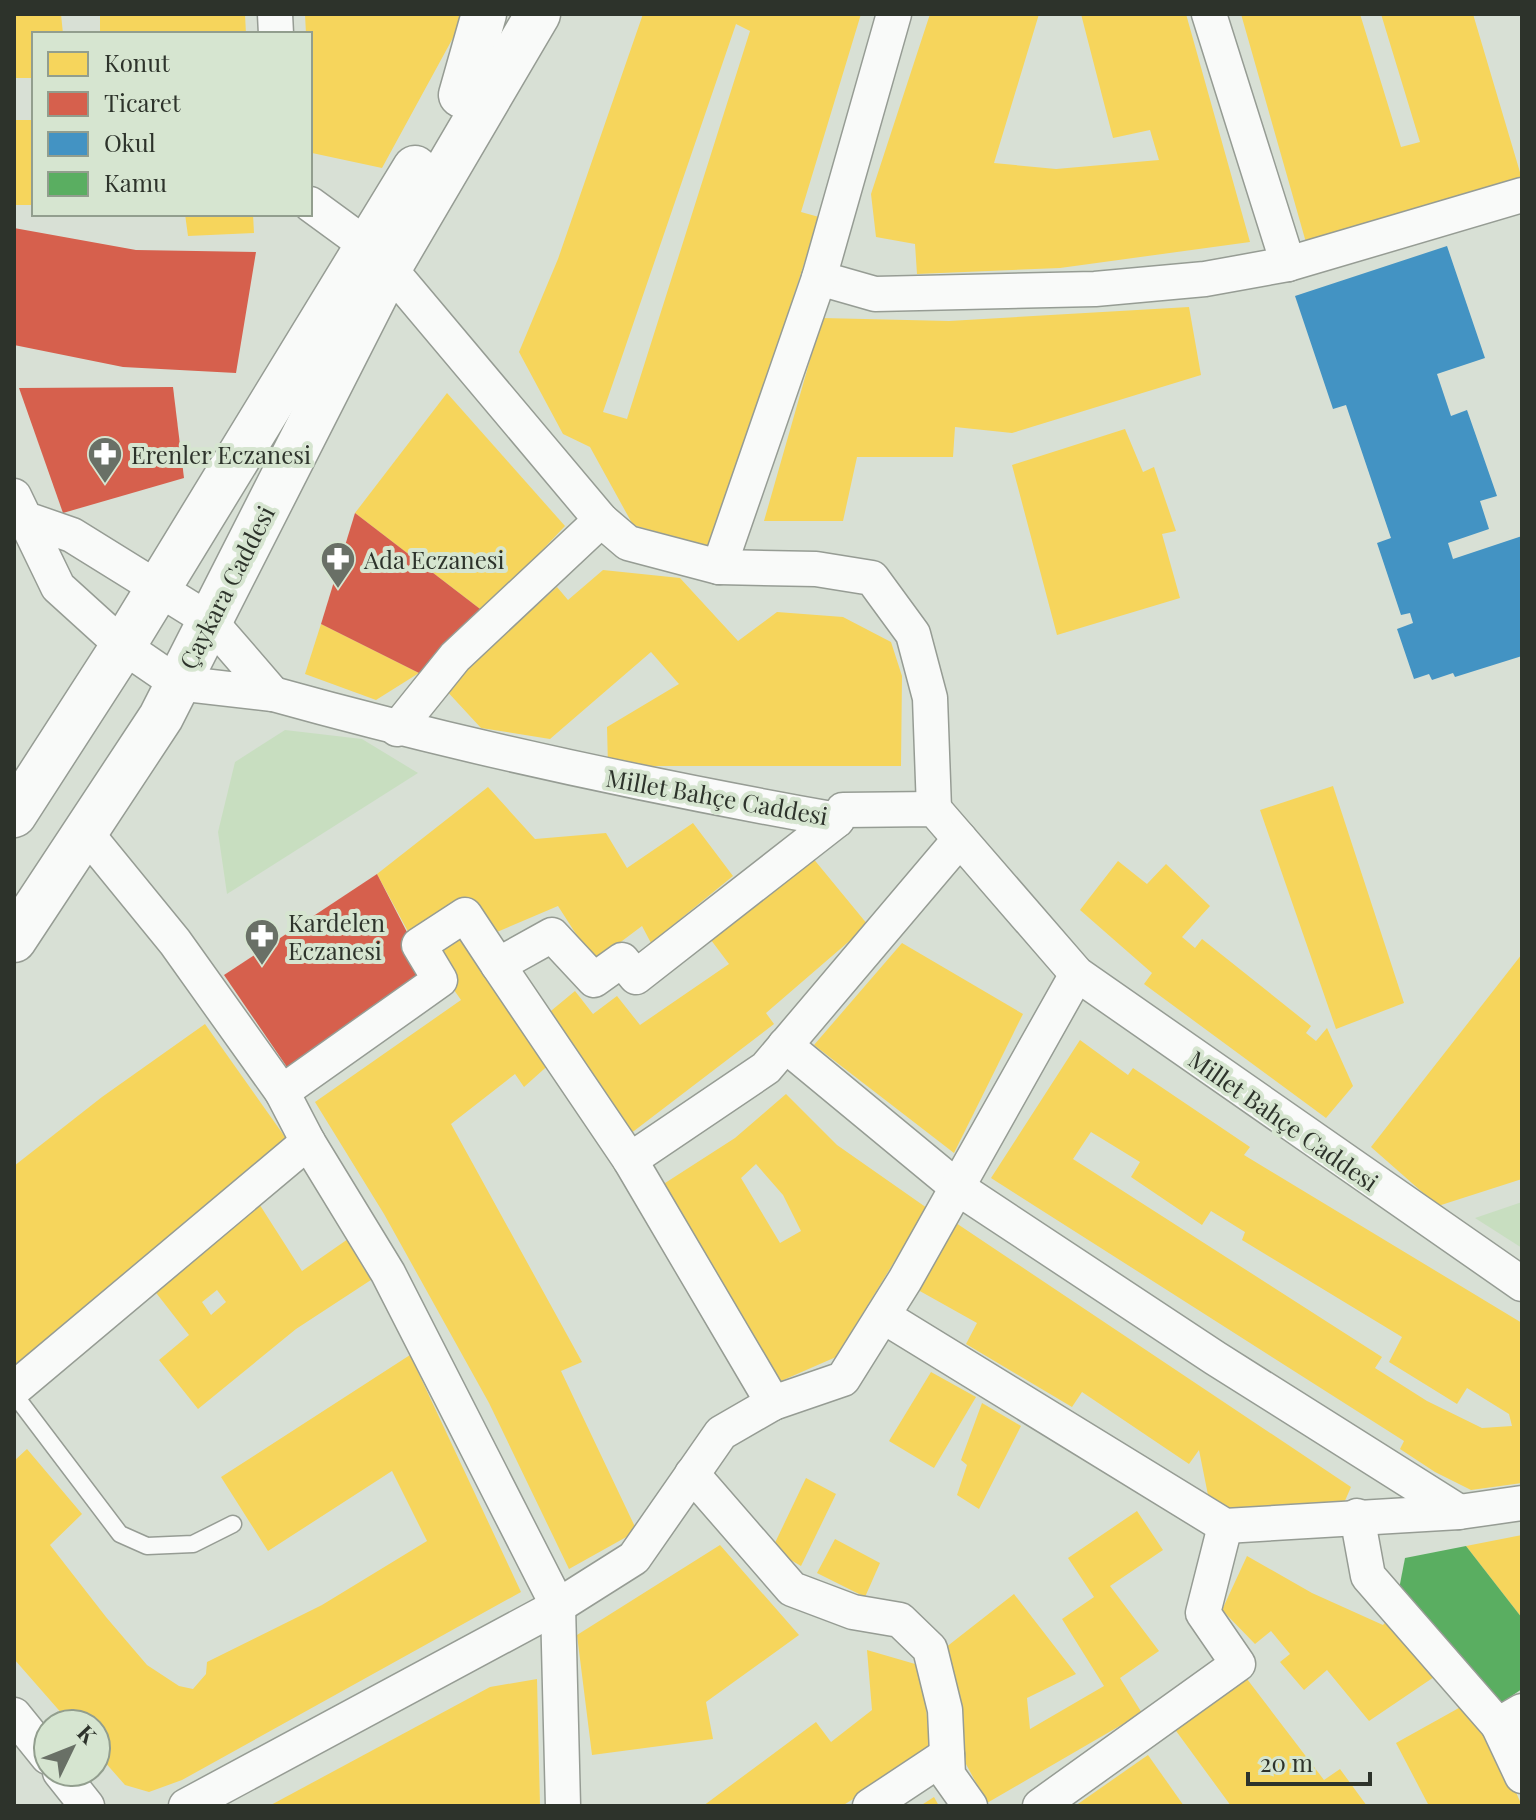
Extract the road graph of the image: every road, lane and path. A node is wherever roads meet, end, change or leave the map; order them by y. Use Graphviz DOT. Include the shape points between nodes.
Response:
graph roads {
  1 [pos="484,14"];
  2 [pos="505,14"];
  3 [pos="538,14"];
  4 [pos="894,14"];
  5 [pos="1209,14"];
  6 [pos="461,95"];
  7 [pos="1522,195"];
  8 [pos="312,206"];
  9 [pos="378,257"];
  10 [pos="1288,264"];
  11 [pos="819,278"];
  12 [pos="18,507"];
  13 [pos="601,520"];
  14 [pos="719,567"];
  15 [pos="159,586"];
  16 [pos="209,620"];
  17 [pos="123,646"];
  18 [pos="177,683"];
  19 [pos="273,694"];
  20 [pos="397,729"];
  21 [pos="934,809"];
  22 [pos="14,815"];
  23 [pos="837,820"];
  24 [pos="86,833"];
  25 [pos="960,839"];
  26 [pos="14,940"];
  27 [pos="498,965"];
  28 [pos="1077,974"];
  29 [pos="785,1045"];
  30 [pos="282,1092"];
  31 [pos="308,1142"];
  32 [pos="630,1160"];
  33 [pos="958,1188"];
  34 [pos="1522,1284"];
  35 [pos="883,1316"];
  36 [pos="14,1391"];
  37 [pos="773,1403"];
  38 [pos="692,1474"];
  39 [pos="1522,1503"];
  40 [pos="1459,1512"];
  41 [pos="1357,1516"];
  42 [pos="233,1524"];
  43 [pos="1225,1526"];
  44 [pos="558,1606"];
  45 [pos="14,1715"];
  46 [pos="1510,1718"];
  47 [pos="32,1737"];
  48 [pos="947,1755"];
  49 [pos="1522,1776"];
  50 [pos="73,1788"];
  51 [pos="87,1806"];
  52 [pos="186,1806"];
  53 [pos="563,1806"];
  54 [pos="870,1806"];
  55 [pos="970,1806"];
  56 [pos="1040,1806"];
  1 -- 6 [label="main road"];
  2 -- 6 [label="main road, Çaykara Caddesi"];
  3 -- 9 [label="main road, Çaykara Caddesi"];
  4 -- 11 [label="street"];
  5 -- 10 [label="street"];
  6 -- 9 [label="main road, Çaykara Caddesi"];
  7 -- 10 [label="street"];
  8 -- 9 [label="street"];
  9 -- 13 [label="street"];
  9 -- 15 [label="main road, Çaykara Caddesi"];
  9 -- 16 [label="main road, Çaykara Caddesi"];
  10 -- 11 [label="street" via="1205,279 1095,289 875,294"];
  11 -- 14 [label="street"];
  12 -- 15 [label="street"];
  12 -- 17 [label="street" via="58,587"];
  13 -- 14 [label="street" via="628,543"];
  13 -- 20 [label="street" via="455,657"];
  14 -- 21 [label="street" via="816,569 872,578 913,634 920,660 930,698"];
  15 -- 16 [label="street"];
  15 -- 17 [label="main road, Çaykara Caddesi"];
  16 -- 18 [label="main road, Çaykara Caddesi"];
  16 -- 19 [label="street"];
  17 -- 18 [label="street"];
  17 -- 22 [label="main road, Çaykara Caddesi"];
  18 -- 19 [label="street, Millet Bahçe Caddesi"];
  18 -- 24 [label="main road, Çaykara Caddesi"];
  19 -- 20 [label="street, Millet Bahçe Caddesi"];
  20 -- 23 [label="street, Millet Bahçe Caddesi" via="639,785"];
  21 -- 23 [label="street, Millet Bahçe Caddesi" via="843,810"];
  21 -- 25 [label="street, Millet Bahçe Caddesi"];
  23 -- 27 [label="street" via="636,977 622,960 594,980 552,935"];
  24 -- 26 [label="main road, Çaykara Caddesi"];
  24 -- 30 [label="street" via="175,942"];
  25 -- 28 [label="street, Millet Bahçe Caddesi"];
  25 -- 29 [label="street"];
  27 -- 30 [label="street" via="465,915 419,945 440,980"];
  27 -- 32 [label="street"];
  28 -- 33 [label="street"];
  28 -- 34 [label="street, Millet Bahçe Caddesi"];
  29 -- 32 [label="street" via="766,1068"];
  29 -- 33 [label="street"];
  30 -- 31 [label="street"];
  31 -- 36 [label="street"];
  31 -- 44 [label="street" via="388,1273"];
  32 -- 37 [label="street"];
  33 -- 35 [label="street"];
  33 -- 40 [label="street"];
  35 -- 37 [label="street" via="843,1379"];
  35 -- 43 [label="street"];
  36 -- 42 [label="lane" via="120,1534 147,1546 193,1544"];
  37 -- 38 [label="street" via="721,1433"];
  38 -- 44 [label="street" via="634,1558"];
  38 -- 48 [label="street" via="792,1589 853,1612 900,1620 930,1649 945,1710"];
  39 -- 40 [label="street"];
  40 -- 41 [label="street"];
  41 -- 43 [label="street"];
  41 -- 46 [label="street" via="1368,1576"];
  43 -- 56 [label="street" via="1203,1613 1238,1664"];
  44 -- 52 [label="street"];
  44 -- 53 [label="street"];
  45 -- 47 [label="street"];
  46 -- 49 [label="street"];
  48 -- 54 [label="street"];
  48 -- 55 [label="street" via="948,1775"];
  50 -- 51 [label="street"];
}
